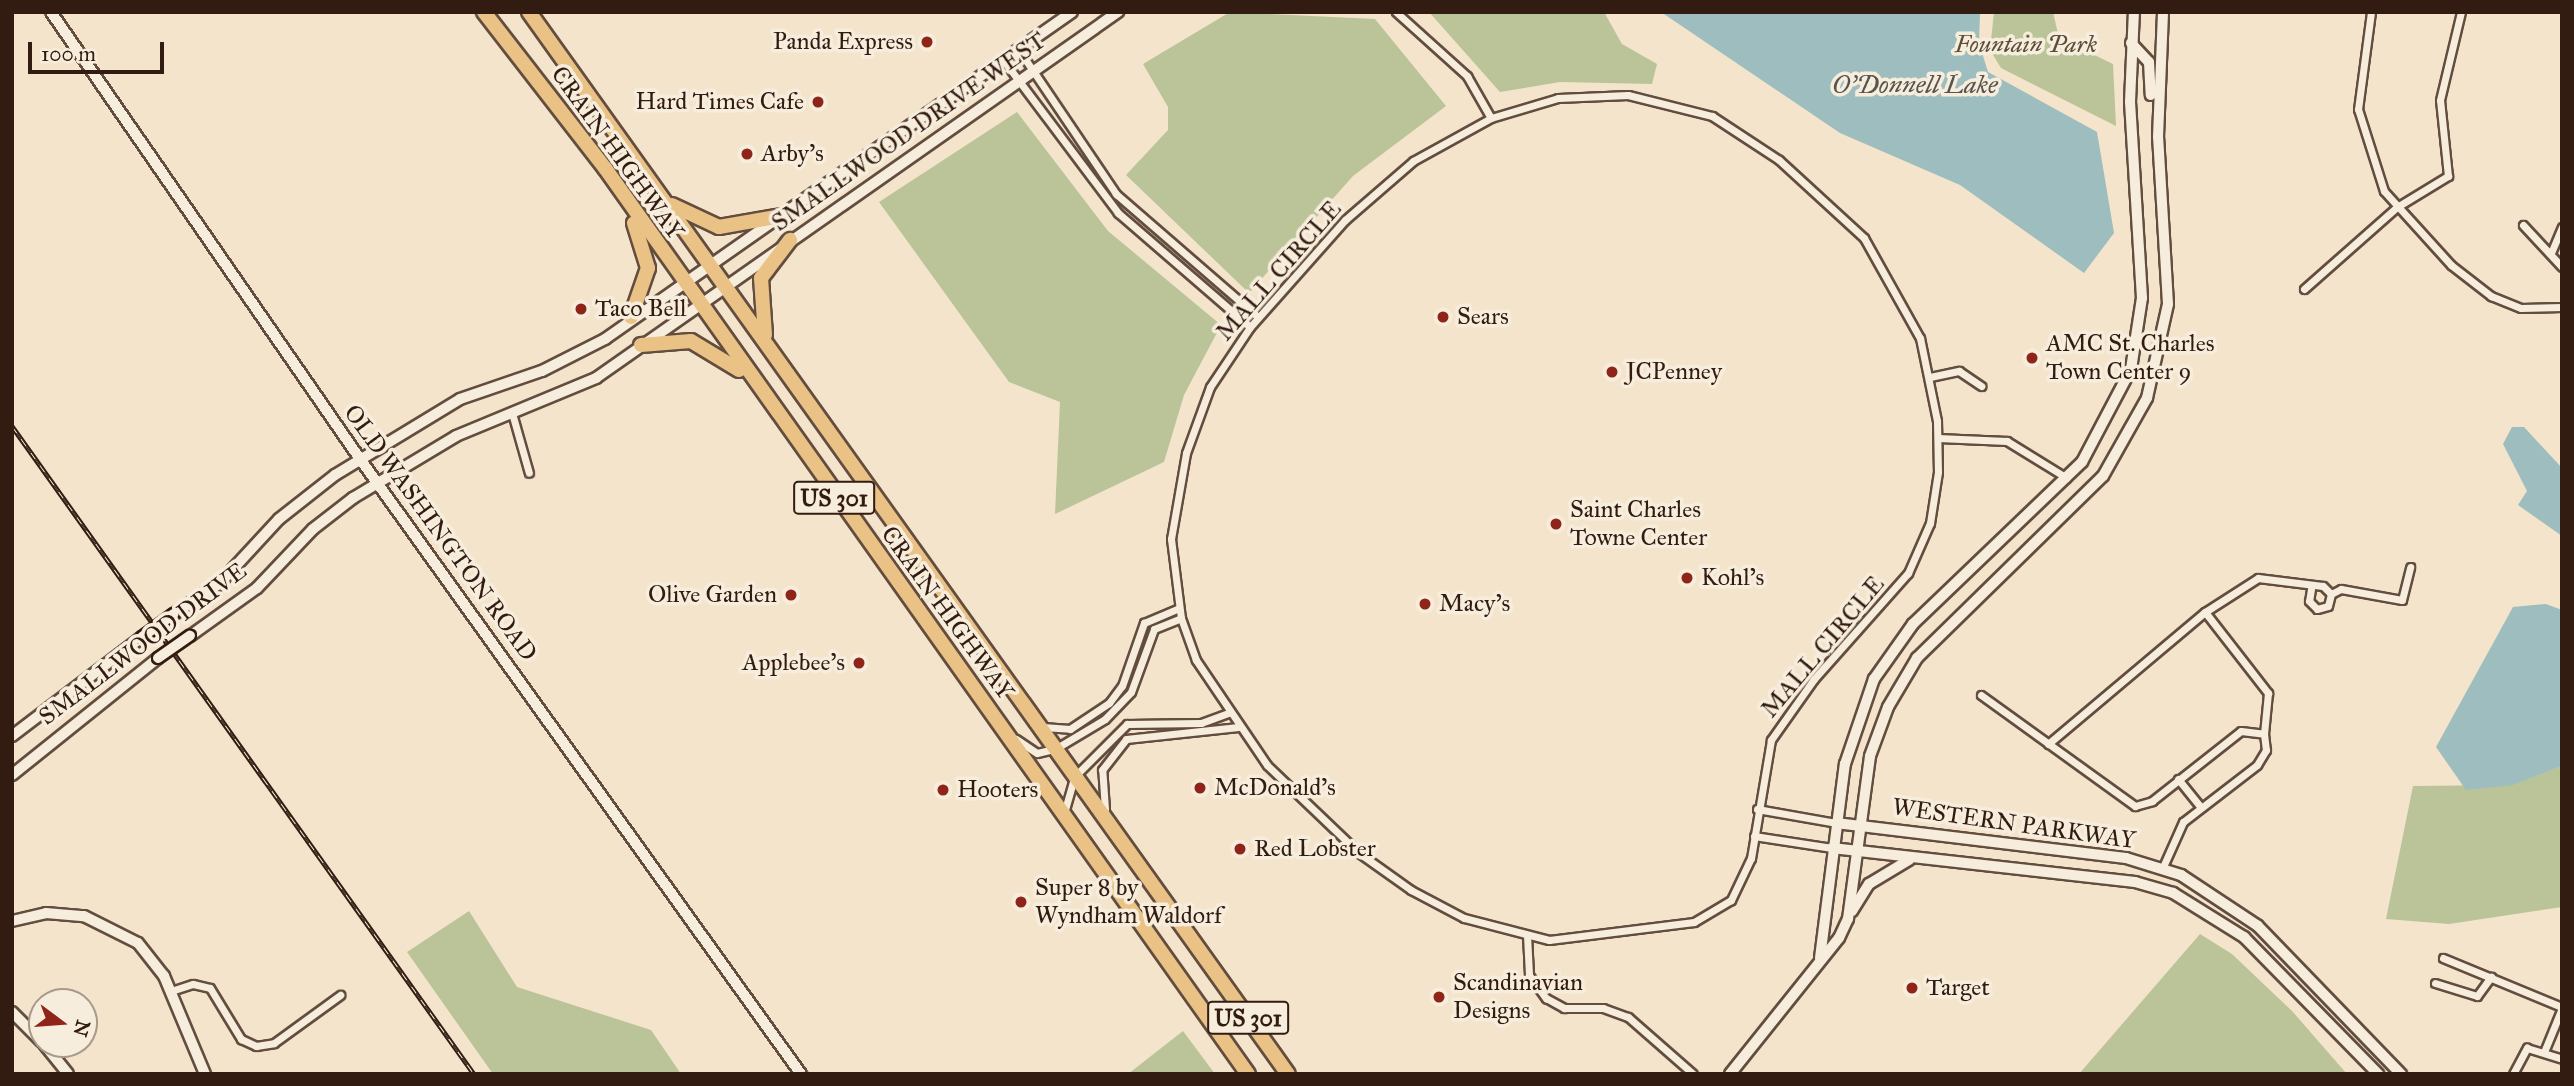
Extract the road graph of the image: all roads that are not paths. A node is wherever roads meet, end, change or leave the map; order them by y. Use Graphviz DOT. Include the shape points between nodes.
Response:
graph roads {
  1 [pos="51,12"];
  2 [pos="484,12"];
  3 [pos="529,12"];
  4 [pos="1072,12"];
  5 [pos="1118,12"];
  6 [pos="1396,12"];
  7 [pos="2134,12"];
  8 [pos="2162,12"];
  9 [pos="2371,12"];
  10 [pos="2461,12"];
  11 [pos="2131,43"];
  12 [pos="1019,50"];
  13 [pos="1004,61"];
  14 [pos="1032,73"];
  15 [pos="1018,83"];
  16 [pos="1491,118"];
  17 [pos="2158,137"];
  18 [pos="620,190"];
  19 [pos="663,199"];
  20 [pos="2397,207"];
  21 [pos="782,216"];
  22 [pos="2523,225"];
  23 [pos="2562,227"];
  24 [pos="790,240"];
  25 [pos="2551,253"];
  26 [pos="710,264"];
  27 [pos="2562,267"];
  28 [pos="682,282"];
  29 [pos="724,285"];
  30 [pos="2304,289"];
  31 [pos="698,304"];
  32 [pos="2562,307"];
  33 [pos="631,317"];
  34 [pos="1258,317"];
  35 [pos="1250,327"];
  36 [pos="766,343"];
  37 [pos="641,345"];
  38 [pos="748,376"];
  39 [pos="1930,377"];
  40 [pos="1981,386"];
  41 [pos="512,413"];
  42 [pos="1938,438"];
  43 [pos="360,459"];
  44 [pos="529,473"];
  45 [pos="2067,478"];
  46 [pos="379,482"];
  47 [pos="2410,567"];
  48 [pos="2311,589"];
  49 [pos="2331,594"];
  50 [pos="1179,608"];
  51 [pos="2205,612"];
  52 [pos="1181,618"];
  53 [pos="1981,695"];
  54 [pos="1228,713"];
  55 [pos="999,725"];
  56 [pos="1039,726"];
  57 [pos="1238,727"];
  58 [pos="2264,734"];
  59 [pos="12,736"];
  60 [pos="2048,744"];
  61 [pos="1055,749"];
  62 [pos="12,775"];
  63 [pos="1074,777"];
  64 [pos="2178,779"];
  65 [pos="2200,806"];
  66 [pos="1757,809"];
  67 [pos="1064,817"];
  68 [pos="1836,822"];
  69 [pos="1861,825"];
  70 [pos="1115,832"];
  71 [pos="1754,836"];
  72 [pos="1832,848"];
  73 [pos="1858,851"];
  74 [pos="1919,859"];
  75 [pos="2162,869"];
  76 [pos="1847,919"];
  77 [pos="12,921"];
  78 [pos="1527,935"];
  79 [pos="1820,958"];
  80 [pos="2443,958"];
  81 [pos="2491,977"];
  82 [pos="2435,983"];
  83 [pos="171,991"];
  84 [pos="340,995"];
  85 [pos="2562,1007"];
  86 [pos="12,1012"];
  87 [pos="28,1028"];
  88 [pos="2544,1052"];
  89 [pos="55,1058"];
  90 [pos="2562,1059"];
  91 [pos="68,1074"];
  92 [pos="205,1074"];
  93 [pos="801,1074"];
  94 [pos="1248,1074"];
  95 [pos="1288,1074"];
  96 [pos="1693,1074"];
  97 [pos="1730,1074"];
  98 [pos="2378,1074"];
  99 [pos="2401,1074"];
  100 [pos="2513,1074"];
  1 -- 43 [label="main road, OLD WASHINGTON ROAD"];
  2 -- 18 [label="highway, CRAIN HIGHWAY / US 301"];
  3 -- 19 [label="highway, CRAIN HIGHWAY / US 301"];
  4 -- 12 [label="main road, SMALLWOOD DRIVE WEST"];
  5 -- 14 [label="main road, SMALLWOOD DRIVE WEST"];
  6 -- 16 [label="street" via="1467,76"];
  7 -- 11 [label="main road"];
  8 -- 17 [label="main road"];
  9 -- 20 [label="street" via="2358,109 2376,176"];
  10 -- 20 [label="street" via="2440,100 2448,176"];
  11 -- 17 [label="main road" via="2149,62 2151,130"];
  11 -- 45 [label="main road" via="2140,320 2118,402"];
  12 -- 13 [label="main road, SMALLWOOD DRIVE WEST"];
  12 -- 14 [label="street"];
  13 -- 15 [label="street"];
  13 -- 21 [label="main road, SMALLWOOD DRIVE WEST"];
  14 -- 15 [label="main road, SMALLWOOD DRIVE WEST"];
  14 -- 34 [label="street" via="1116,194"];
  15 -- 24 [label="main road, SMALLWOOD DRIVE WEST"];
  15 -- 35 [label="street" via="1118,213"];
  16 -- 34 [label="street, MALL CIRCLE" via="1413,161 1380,188"];
  16 -- 39 [label="street, MALL CIRCLE" via="1535,102 1606,94 1712,116 1779,160 1864,238 1907,306"];
  17 -- 69 [label="main road" via="2168,304 2147,398 2103,476 1917,658 1888,707 1870,756"];
  18 -- 28 [label="highway, CRAIN HIGHWAY / US 301"];
  18 -- 33 [label="highway" via="648,268"];
  19 -- 21 [label="highway" via="719,227"];
  19 -- 26 [label="highway, CRAIN HIGHWAY / US 301"];
  20 -- 30 [label="street"];
  20 -- 32 [label="street" via="2491,296 2521,308"];
  21 -- 26 [label="main road, SMALLWOOD DRIVE WEST"];
  22 -- 25 [label="street"];
  23 -- 25 [label="street"];
  24 -- 29 [label="main road, SMALLWOOD DRIVE WEST"];
  24 -- 36 [label="highway" via="761,278"];
  25 -- 27 [label="street"];
  26 -- 28 [label="main road, SMALLWOOD DRIVE"];
  26 -- 29 [label="highway, CRAIN HIGHWAY / US 301"];
  28 -- 31 [label="highway, CRAIN HIGHWAY / US 301"];
  28 -- 33 [label="main road, SMALLWOOD DRIVE"];
  29 -- 31 [label="main road, SMALLWOOD DRIVE"];
  29 -- 36 [label="highway, CRAIN HIGHWAY / US 301"];
  31 -- 37 [label="main road, SMALLWOOD DRIVE"];
  31 -- 38 [label="highway, CRAIN HIGHWAY / US 301"];
  33 -- 43 [label="main road, SMALLWOOD DRIVE" via="562,363 460,399"];
  34 -- 35 [label="street, MALL CIRCLE"];
  35 -- 50 [label="street, MALL CIRCLE" via="1210,387 1186,453 1171,539"];
  36 -- 56 [label="highway, CRAIN HIGHWAY / US 301"];
  37 -- 38 [label="highway" via="699,343"];
  37 -- 41 [label="main road, SMALLWOOD DRIVE" via="596,378"];
  38 -- 55 [label="highway, CRAIN HIGHWAY / US 301"];
  39 -- 40 [label="street" via="1959,371"];
  39 -- 42 [label="street, MALL CIRCLE"];
  41 -- 44 [label="street"];
  41 -- 46 [label="main road, SMALLWOOD DRIVE" via="456,436"];
  42 -- 45 [label="street" via="2007,442"];
  42 -- 66 [label="street, MALL CIRCLE" via="1933,503 1916,558 1776,730 1762,768"];
  43 -- 46 [label="main road, OLD WASHINGTON ROAD"];
  43 -- 59 [label="main road, SMALLWOOD DRIVE, bridge" via="279,519 219,584"];
  45 -- 68 [label="main road" via="1913,624 1884,662 1852,736"];
  46 -- 62 [label="main road, SMALLWOOD DRIVE, bridge" via="313,529 251,593 158,658"];
  46 -- 93 [label="main road, OLD WASHINGTON ROAD"];
  47 -- 49 [label="street" via="2402,600 2341,589"];
  48 -- 49 [label="street" via="2323,586"];
  48 -- 49 [label="street" via="2309,601 2317,609 2328,606"];
  48 -- 51 [label="street" via="2258,578"];
  50 -- 52 [label="street, MALL CIRCLE"];
  50 -- 56 [label="street" via="1144,623 1122,686 1109,703 1070,729"];
  51 -- 58 [label="street" via="2268,693"];
  51 -- 60 [label="street"];
  52 -- 54 [label="street, MALL CIRCLE" via="1196,660"];
  52 -- 61 [label="street" via="1154,629 1121,706"];
  53 -- 60 [label="street"];
  54 -- 57 [label="street, MALL CIRCLE"];
  54 -- 63 [label="street" via="1201,723 1126,724"];
  55 -- 61 [label="street" via="1037,753"];
  55 -- 67 [label="highway, CRAIN HIGHWAY / US 301"];
  56 -- 61 [label="highway, CRAIN HIGHWAY / US 301"];
  57 -- 70 [label="street" via="1213,734 1137,732 1116,746 1100,786"];
  57 -- 78 [label="street, MALL CIRCLE" via="1266,765 1359,853 1443,909"];
  58 -- 64 [label="street" via="2241,731"];
  58 -- 65 [label="street" via="2266,750 2230,786"];
  60 -- 64 [label="street" via="2131,805 2146,805"];
  61 -- 63 [label="highway, CRAIN HIGHWAY / US 301"];
  63 -- 67 [label="street"];
  63 -- 70 [label="highway, CRAIN HIGHWAY / US 301"];
  64 -- 65 [label="street"];
  65 -- 75 [label="street" via="2183,822"];
  66 -- 68 [label="street"];
  66 -- 71 [label="street, MALL CIRCLE"];
  67 -- 94 [label="highway, CRAIN HIGHWAY / US 301"];
  68 -- 69 [label="main road, WESTERN PARKWAY"];
  68 -- 72 [label="main road"];
  69 -- 73 [label="main road"];
  69 -- 75 [label="main road, WESTERN PARKWAY" via="2126,858"];
  70 -- 95 [label="highway, CRAIN HIGHWAY / US 301"];
  71 -- 72 [label="street"];
  71 -- 78 [label="street, MALL CIRCLE" via="1743,880 1724,907 1708,917 1581,939"];
  72 -- 73 [label="main road, WESTERN PARKWAY"];
  72 -- 79 [label="main road"];
  73 -- 74 [label="main road, WESTERN PARKWAY"];
  73 -- 76 [label="main road"];
  74 -- 76 [label="main road" via="1876,878"];
  74 -- 98 [label="main road, WESTERN PARKWAY" via="2124,881 2173,893 2244,937"];
  75 -- 99 [label="main road, WESTERN PARKWAY" via="2209,890 2258,926"];
  76 -- 79 [label="main road"];
  77 -- 83 [label="main road" via="47,913 100,921 138,943"];
  78 -- 96 [label="street" via="1530,975 1546,998 1564,1008 1603,1008 1629,1017"];
  79 -- 97 [label="main road" via="1791,1006"];
  80 -- 81 [label="street"];
  81 -- 82 [label="street" via="2477,996"];
  81 -- 85 [label="street"];
  83 -- 84 [label="street" via="193,984 210,988 241,1039 256,1046 274,1043"];
  83 -- 92 [label="main road"];
  85 -- 88 [label="street"];
  86 -- 87 [label="main road"];
  88 -- 90 [label="street"];
  88 -- 100 [label="street" via="2532,1048 2522,1052"];
  89 -- 91 [label="main road"];
}
